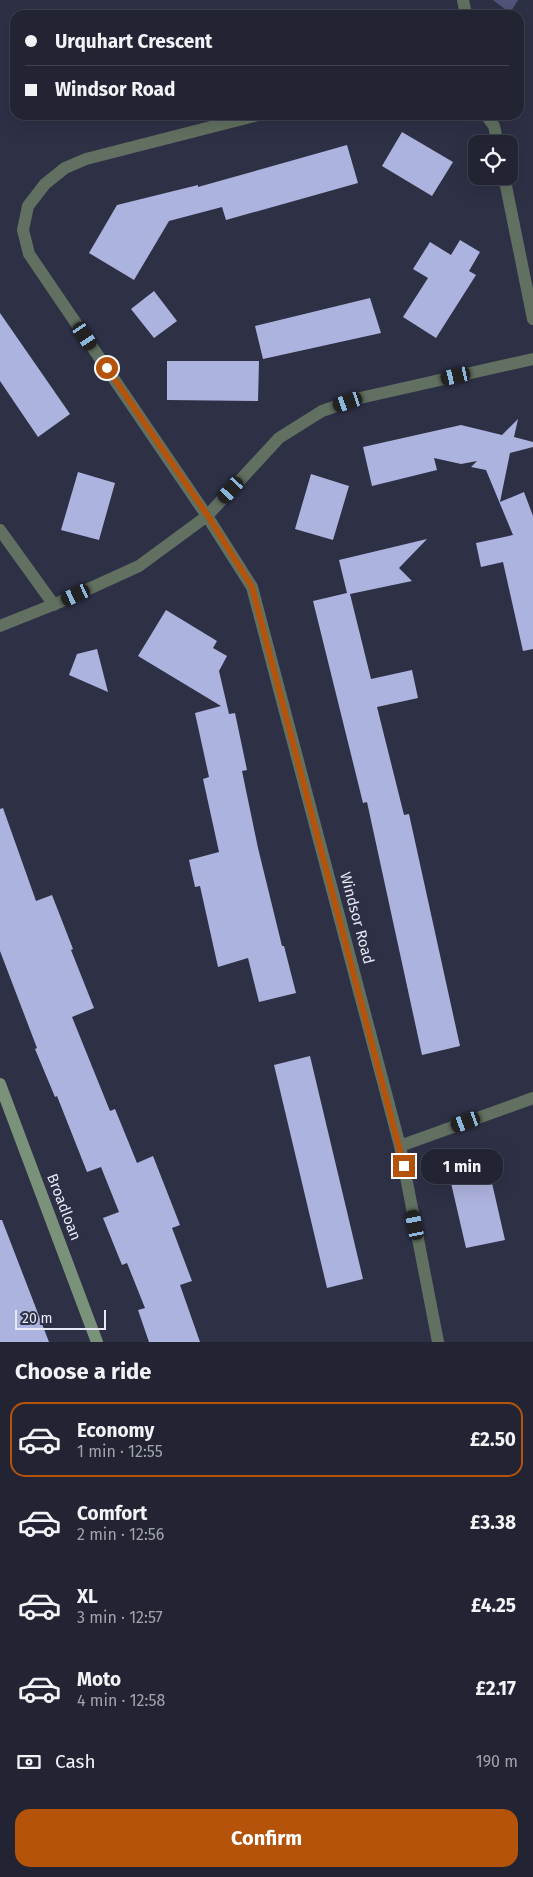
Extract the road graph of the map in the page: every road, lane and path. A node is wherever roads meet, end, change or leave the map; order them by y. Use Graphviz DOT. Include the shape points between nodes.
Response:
graph roads {
  1 [pos="238,120"];
  2 [pos="490,120"];
  3 [pos="496,135"];
  4 [pos="506,185"];
  5 [pos="533,319"];
  6 [pos="533,359"];
  7 [pos="208,516"];
  8 [pos="0,530"];
  9 [pos="54,605"];
  10 [pos="0,626"];
  11 [pos="0,1084"];
  12 [pos="533,1098"];
  13 [pos="4,1104"];
  14 [pos="400,1146"];
  15 [pos="97,1342"];
  16 [pos="438,1342"];
  1 -- 7 [label="street, Windsor Road" via="86,159 65,168 45,184 28,206 23,230 29,254"];
  2 -- 3 [label="street"];
  4 -- 5 [label="street"];
  6 -- 7 [label="street" via="360,398 322,411 279,438"];
  7 -- 9 [label="street" via="139,566"];
  7 -- 14 [label="street, Windsor Road" via="252,587"];
  8 -- 9 [label="street"];
  9 -- 10 [label="street"];
  11 -- 13 [label="street, Broadloan"];
  12 -- 14 [label="street"];
  13 -- 15 [label="street, Broadloan"];
  14 -- 16 [label="street, Windsor Road"];
}
